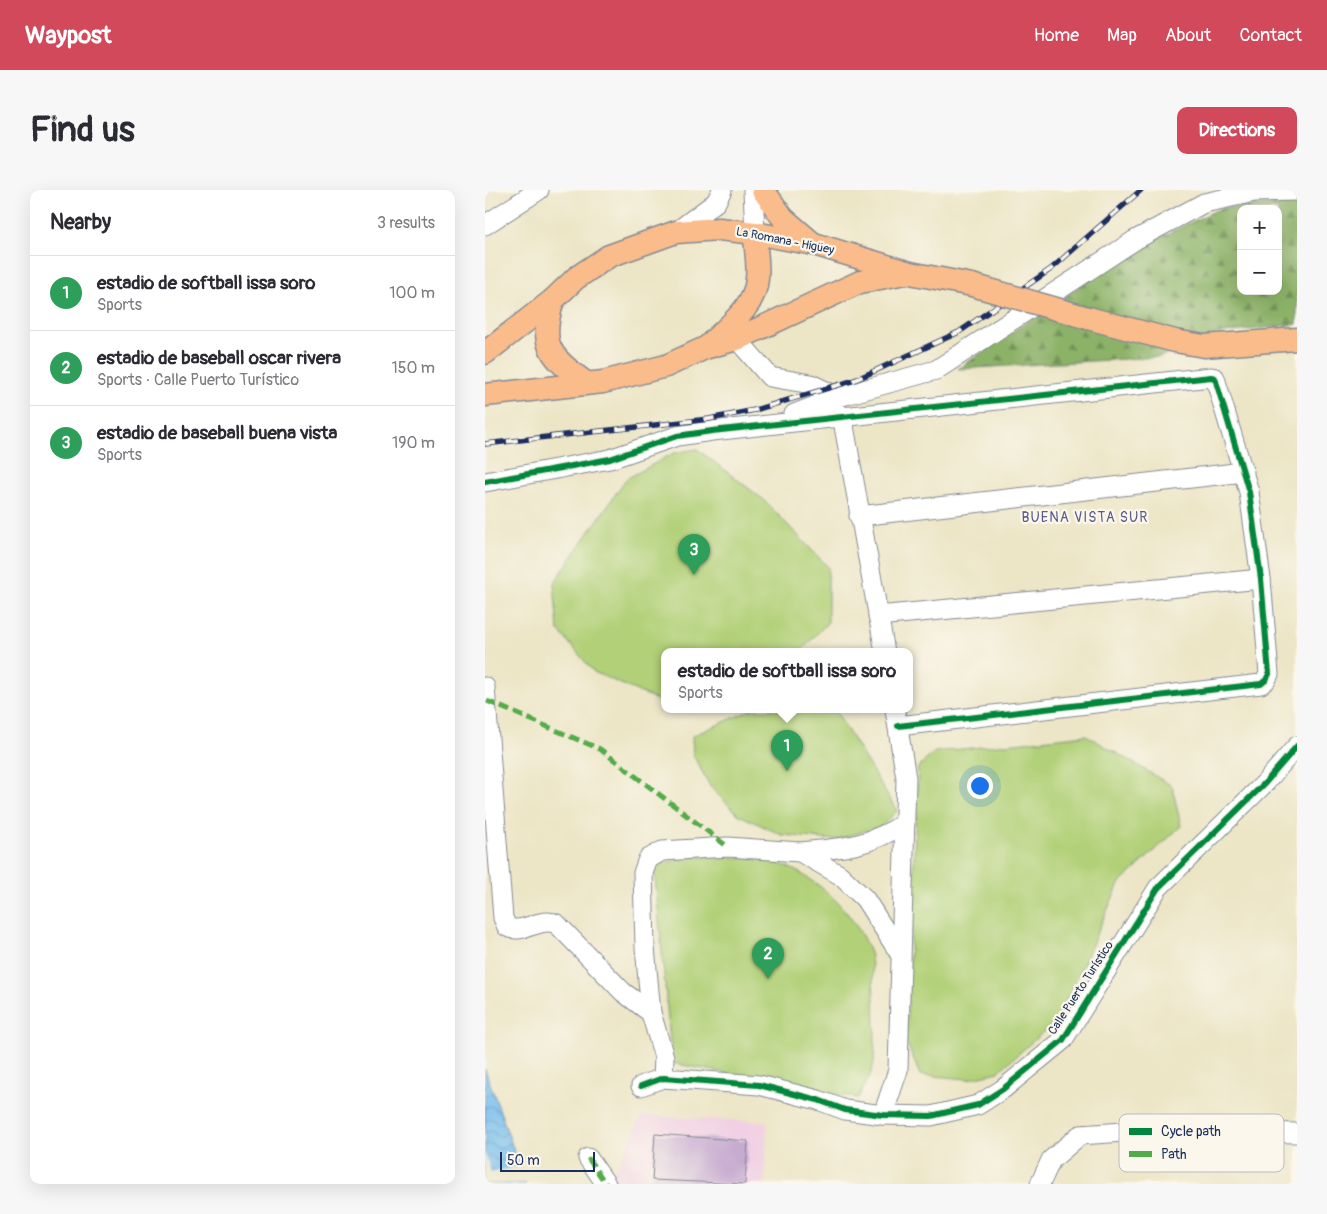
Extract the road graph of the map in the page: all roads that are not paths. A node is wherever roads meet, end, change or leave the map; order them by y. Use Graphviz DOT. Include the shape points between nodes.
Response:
graph roads {
  1 [pos="722,190"];
  2 [pos="753,190"];
  3 [pos="763,190"];
  4 [pos="1297,190"];
  5 [pos="535,191"];
  6 [pos="485,225"];
  7 [pos="676,232"];
  8 [pos="755,233"];
  9 [pos="814,244"];
  10 [pos="910,273"];
  11 [pos="553,300"];
  12 [pos="737,338"];
  13 [pos="1297,339"];
  14 [pos="705,348"];
  15 [pos="485,353"];
  16 [pos="586,383"];
  17 [pos="485,395"];
  18 [pos="840,406"];
  19 [pos="1244,472"];
  20 [pos="485,482"];
  21 [pos="859,516"];
  22 [pos="1261,579"];
  23 [pos="878,616"];
  24 [pos="884,648"];
  25 [pos="485,687"];
  26 [pos="897,718"];
  27 [pos="1297,746"];
  28 [pos="905,823"];
  29 [pos="800,852"];
  30 [pos="899,954"];
  31 [pos="651,1013"];
  32 [pos="663,1078"];
  33 [pos="641,1086"];
  34 [pos="883,1115"];
  35 [pos="1119,1132"];
  36 [pos="1284,1133"];
  37 [pos="1297,1133"];
  38 [pos="588,1158"];
  39 [pos="606,1184"];
  40 [pos="1040,1184"];
  1 -- 7 [label="street" via="716,202"];
  2 -- 8 [label="street"];
  3 -- 9 [label="main road" via="783,218"];
  4 -- 18 [label="street" via="1255,192 1204,203 1135,240 936,370"];
  5 -- 6 [label="street"];
  7 -- 8 [label="main road, La Romana - Higüey" via="719,229"];
  7 -- 11 [label="main road, La Romana - Higüey" via="609,256 576,278"];
  8 -- 9 [label="main road, La Romana - Higüey"];
  8 -- 14 [label="main road" via="757,280 752,298 739,316"];
  9 -- 10 [label="main road, La Romana - Higüey"];
  10 -- 12 [label="main road, La Romana - Higüey" via="860,282"];
  10 -- 13 [label="main road, La Romana - Higüey, bridge" via="972,285 1175,342 1204,346"];
  11 -- 15 [label="main road, La Romana - Higüey"];
  11 -- 16 [label="main road" via="545,324 548,345 567,370"];
  12 -- 14 [label="main road, La Romana - Higüey"];
  12 -- 18 [label="street" via="770,378 811,384"];
  14 -- 16 [label="main road, La Romana - Higüey" via="666,366 603,382"];
  16 -- 17 [label="main road, La Romana - Higüey"];
  18 -- 19 [label="street" via="1211,377 1217,382"];
  18 -- 20 [label="street" via="769,423 677,436 610,459"];
  18 -- 21 [label="street"];
  19 -- 21 [label="street"];
  19 -- 22 [label="street"];
  21 -- 23 [label="street"];
  22 -- 23 [label="street"];
  22 -- 26 [label="street" via="1269,674 1261,684"];
  23 -- 24 [label="street"];
  25 -- 31 [label="street" via="503,918 507,927 519,930 545,922 557,924 623,992"];
  26 -- 28 [label="street" via="906,778"];
  27 -- 34 [label="street, Calle Puerto Turístico" via="1265,783 1158,888 1063,1040 978,1105 931,1116"];
  28 -- 29 [label="street" via="855,846"];
  28 -- 30 [label="street"];
  29 -- 30 [label="street" via="840,874 865,899"];
  29 -- 31 [label="street" via="728,847 663,850 648,859 643,873"];
  30 -- 34 [label="street" via="898,1070"];
  31 -- 32 [label="street" via="664,1057"];
  32 -- 33 [label="street"];
  32 -- 34 [label="street, Calle Puerto Turístico" via="759,1085 845,1110"];
  35 -- 40 [label="street" via="1080,1135 1051,1160"];
  36 -- 37 [label="street"];
  38 -- 39 [label="street"];
}
